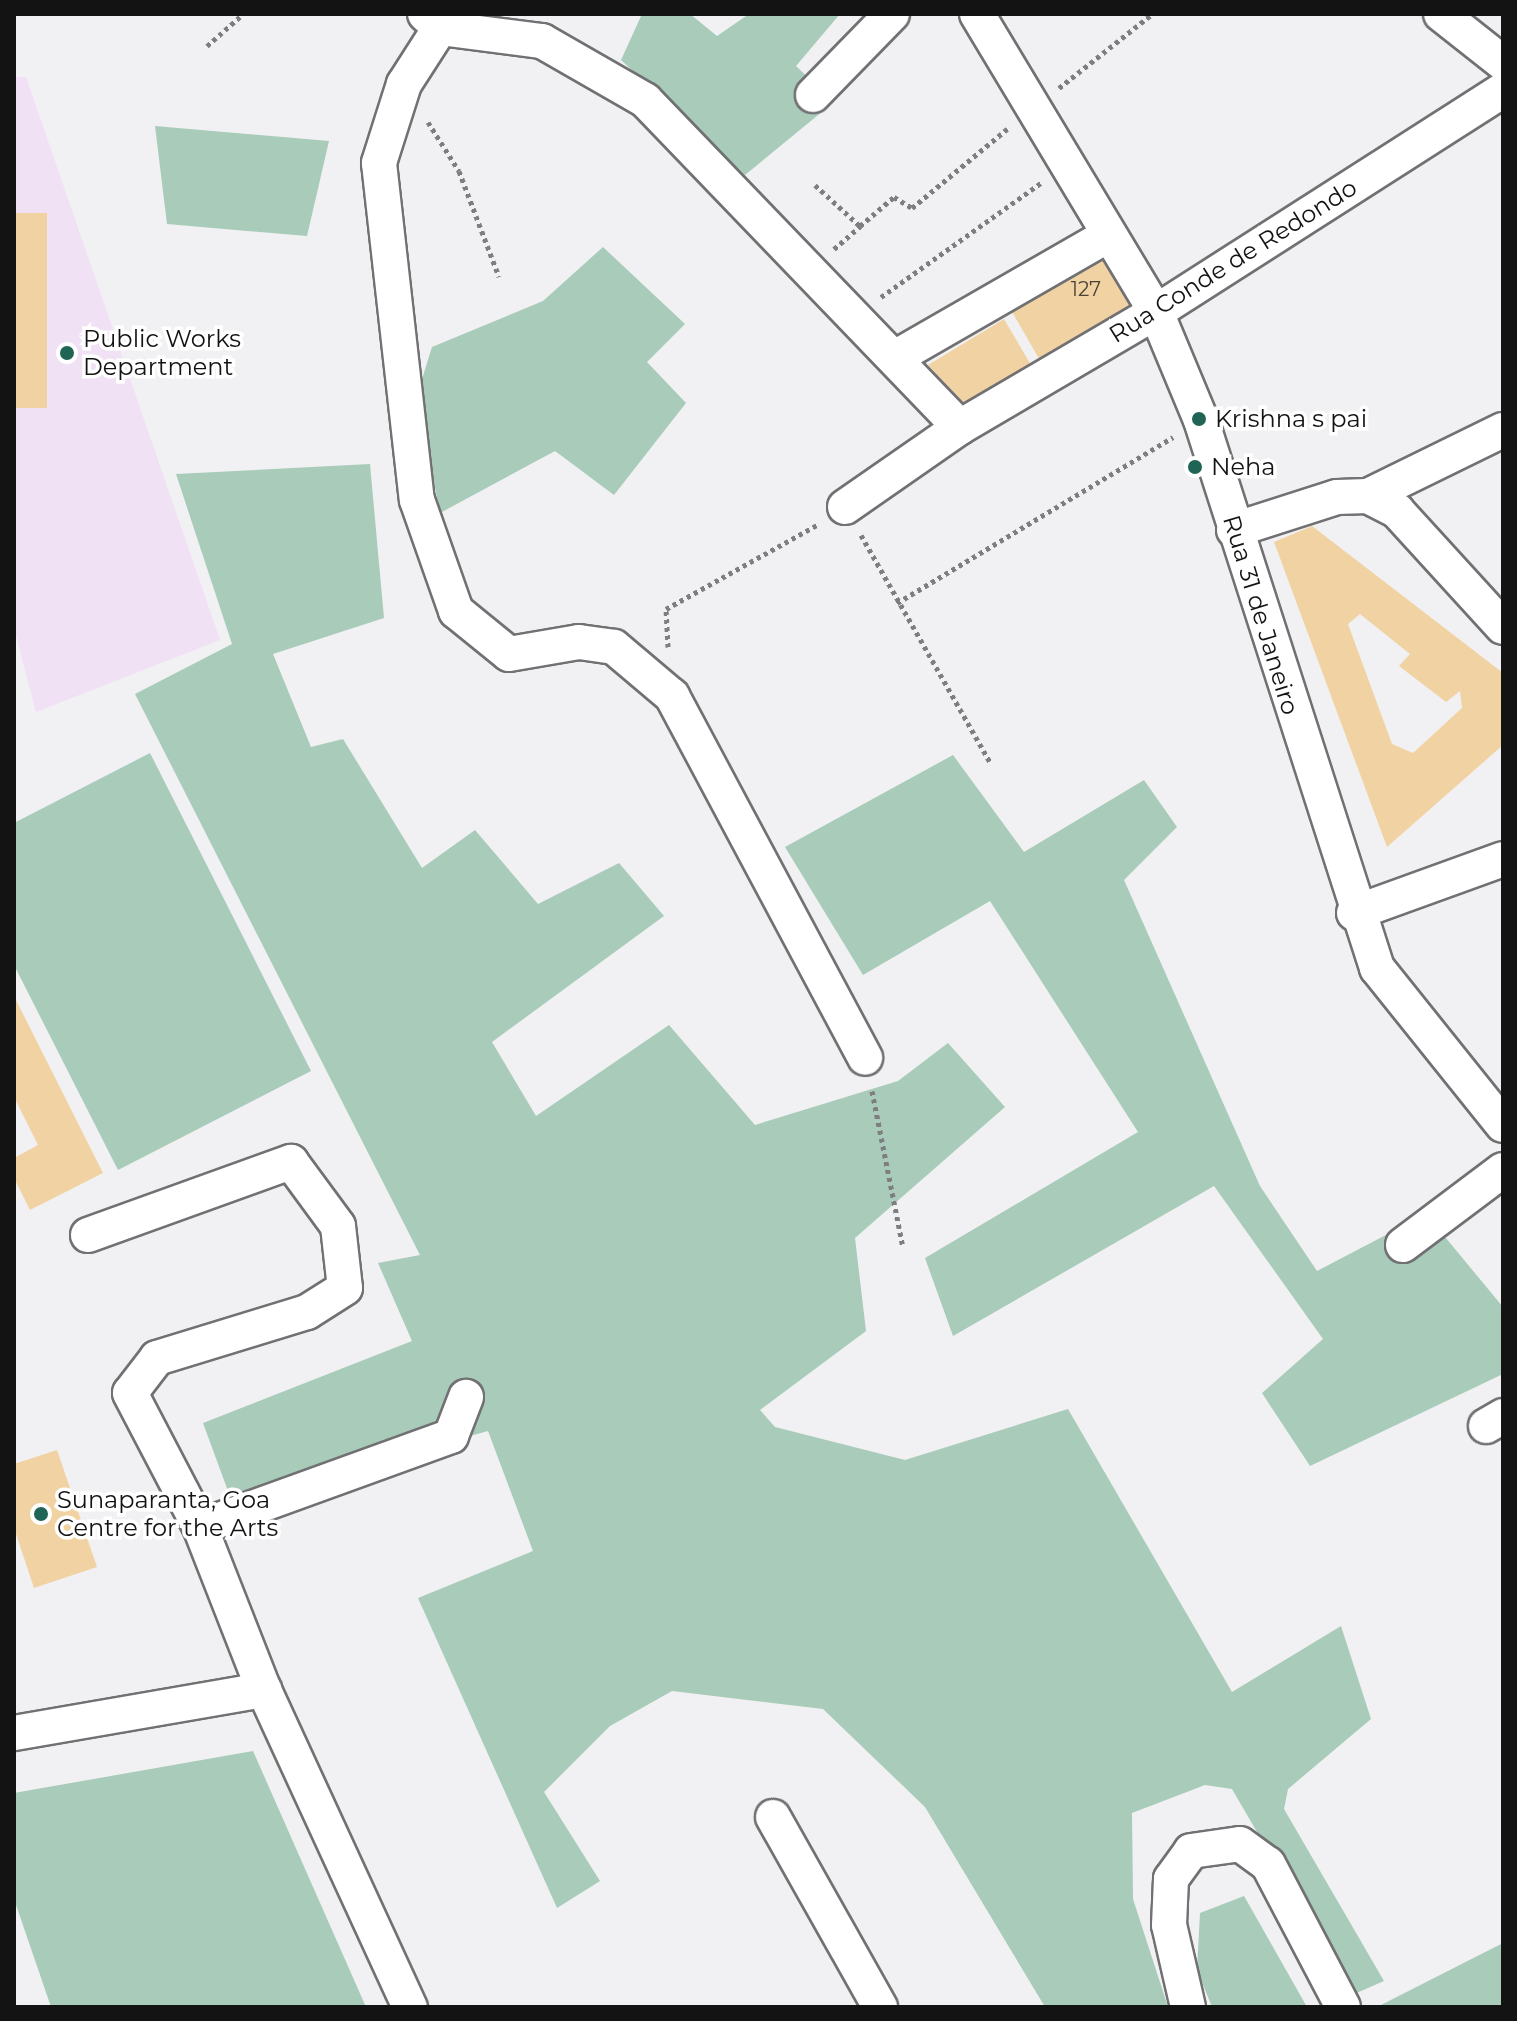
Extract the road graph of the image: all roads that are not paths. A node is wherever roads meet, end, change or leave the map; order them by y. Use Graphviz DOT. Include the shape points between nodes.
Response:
graph roads {
  1 [pos="892,14"];
  2 [pos="977,14"];
  3 [pos="1441,14"];
  4 [pos="432,21"];
  5 [pos="1503,63"];
  6 [pos="1503,90"];
  7 [pos="813,95"];
  8 [pos="1107,236"];
  9 [pos="1156,312"];
  10 [pos="898,356"];
  11 [pos="960,427"];
  12 [pos="1503,430"];
  13 [pos="1368,496"];
  14 [pos="845,507"];
  15 [pos="1234,530"];
  16 [pos="1503,627"];
  17 [pos="1503,859"];
  18 [pos="1354,913"];
  19 [pos="865,1058"];
  20 [pos="1503,1125"];
  21 [pos="1503,1170"];
  22 [pos="88,1235"];
  23 [pos="1403,1245"];
  24 [pos="466,1397"];
  25 [pos="200,1527"];
  26 [pos="264,1690"];
  27 [pos="14,1733"];
  28 [pos="773,1817"];
  29 [pos="410,2007"];
  30 [pos="880,2007"];
  31 [pos="1188,2007"];
  32 [pos="1343,2007"];
  1 -- 7 [label="street"];
  2 -- 8 [label="street, Rua 31 de Janeiro"];
  3 -- 5 [label="street"];
  4 -- 10 [label="street" via="542,41 645,100"];
  4 -- 19 [label="street" via="404,84 379,163 417,500 456,611 509,654 579,642 614,647 672,696"];
  6 -- 9 [label="street, Rua Conde de Redondo"];
  8 -- 9 [label="street, Rua 31 de Janeiro"];
  8 -- 10 [label="street"];
  9 -- 11 [label="street, Rua Conde de Redondo"];
  9 -- 15 [label="street, Rua 31 de Janeiro" via="1201,420"];
  10 -- 11 [label="street"];
  11 -- 14 [label="street, Rua Conde de Redondo"];
  12 -- 13 [label="street"];
  13 -- 15 [label="street" via="1337,497"];
  13 -- 16 [label="street" via="1397,511"];
  15 -- 18 [label="street, Rua 31 de Janeiro"];
  17 -- 18 [label="street"];
  18 -- 20 [label="street, Rua 31 de Janeiro" via="1377,968"];
  21 -- 23 [label="street"];
  22 -- 25 [label="street" via="291,1162 338,1226 345,1288 307,1312 157,1358 130,1393"];
  24 -- 25 [label="street" via="451,1436"];
  25 -- 26 [label="street"];
  26 -- 27 [label="street"];
  26 -- 29 [label="street"];
  28 -- 30 [label="street"];
  31 -- 32 [label="street" via="1169,1925 1171,1879 1191,1851 1224,1844 1240,1844 1268,1864"];
}
